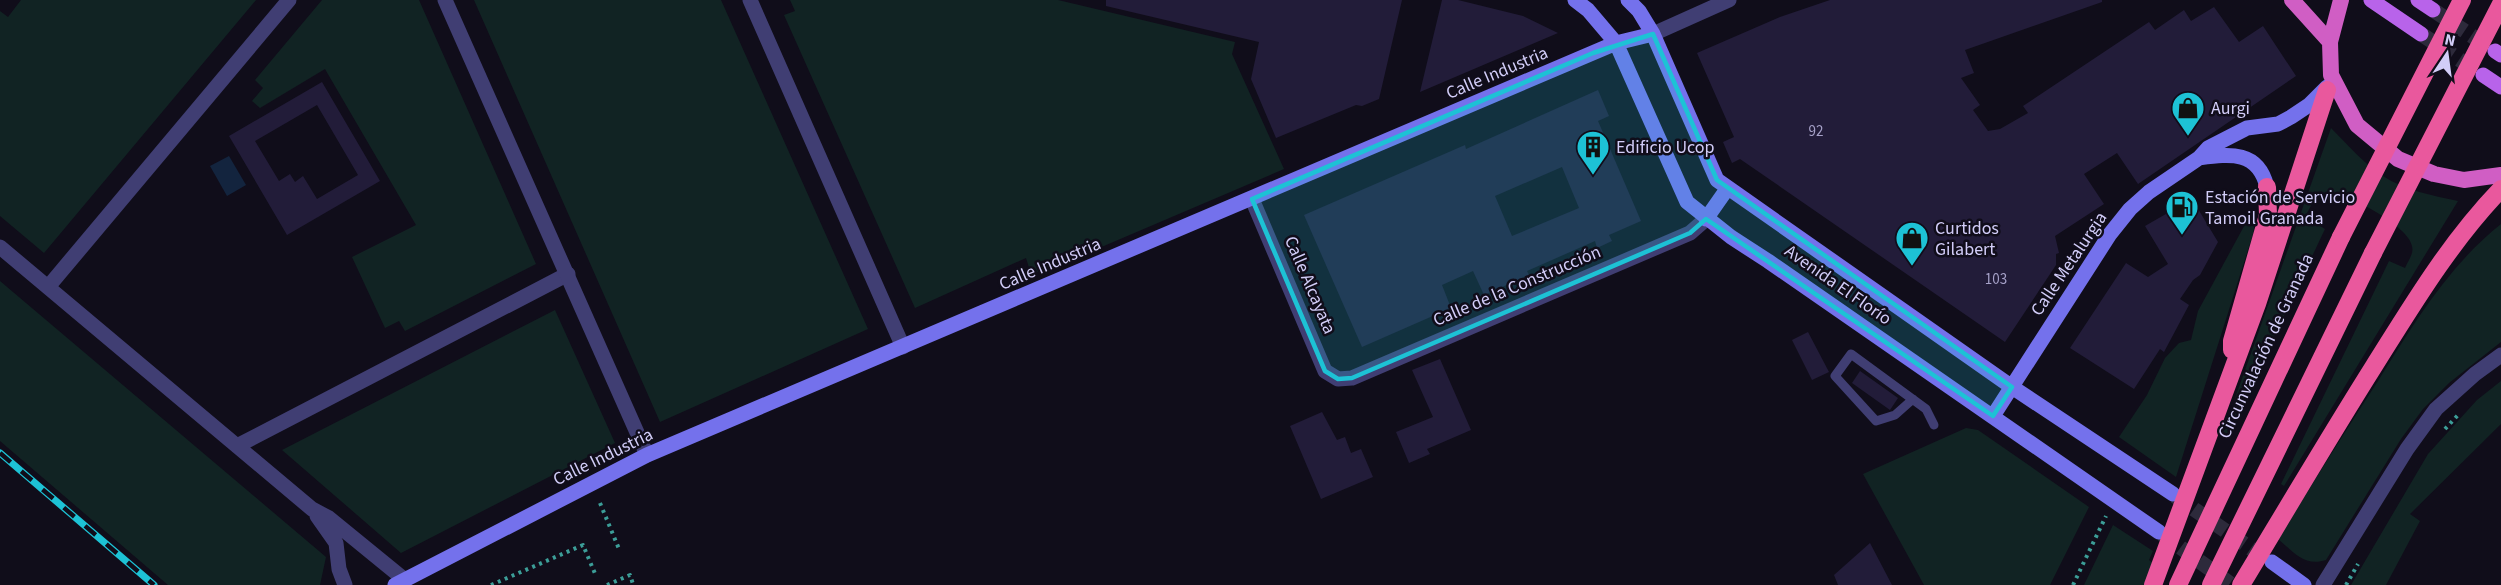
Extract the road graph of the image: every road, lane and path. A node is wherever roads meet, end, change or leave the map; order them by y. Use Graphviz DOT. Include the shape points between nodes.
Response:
graph roads {
  1 [pos="289,0"];
  2 [pos="445,0"];
  3 [pos="750,0"];
  4 [pos="1575,0"];
  5 [pos="1628,0"];
  6 [pos="1729,0"];
  7 [pos="2290,0"];
  8 [pos="2341,0"];
  9 [pos="2371,0"];
  10 [pos="2418,0"];
  11 [pos="2462,0"];
  12 [pos="2501,4"];
  13 [pos="2433,10"];
  14 [pos="1653,34"];
  15 [pos="2421,34"];
  16 [pos="2330,42"];
  17 [pos="1616,43"];
  18 [pos="2483,75"];
  19 [pos="2329,82"];
  20 [pos="2501,87"];
  21 [pos="2199,159"];
  22 [pos="2501,175"];
  23 [pos="2267,187"];
  24 [pos="1727,189"];
  25 [pos="2501,189"];
  26 [pos="1252,199"];
  27 [pos="1706,219"];
  28 [pos="0,247"];
  29 [pos="568,274"];
  30 [pos="48,287"];
  31 [pos="903,346"];
  32 [pos="2501,355"];
  33 [pos="1338,379"];
  34 [pos="2231,379"];
  35 [pos="2012,387"];
  36 [pos="1913,399"];
  37 [pos="2460,413"];
  38 [pos="1993,416"];
  39 [pos="1934,425"];
  40 [pos="2439,436"];
  41 [pos="237,446"];
  42 [pos="647,455"];
  43 [pos="2173,494"];
  44 [pos="600,503"];
  45 [pos="312,508"];
  46 [pos="2107,515"];
  47 [pos="2160,532"];
  48 [pos="619,549"];
  49 [pos="2363,556"];
  50 [pos="2272,562"];
  51 [pos="339,568"];
  52 [pos="596,576"];
  53 [pos="400,582"];
  54 [pos="633,584"];
  55 [pos="332,585"];
  56 [pos="345,585"];
  57 [pos="491,585"];
  58 [pos="607,585"];
  59 [pos="2073,585"];
  60 [pos="2153,585"];
  61 [pos="2178,585"];
  62 [pos="2211,585"];
  63 [pos="2241,585"];
  64 [pos="2304,585"];
  65 [pos="2323,585"];
  66 [pos="2346,585"];
  1 -- 30 [label="street"];
  2 -- 29 [label="street"];
  3 -- 31 [label="street"];
  4 -- 17 [label="main road, Avenida El Florío"];
  5 -- 14 [label="main road, Avenida El Florío"];
  6 -- 14 [label="street, Calle Industria"];
  7 -- 16 [label="highway"];
  8 -- 16 [label="highway"];
  9 -- 15 [label="main road"];
  10 -- 13 [label="main road"];
  11 -- 61 [label="highway, Circunvalación de Granada, bridge" via="2341,237"];
  12 -- 62 [label="highway, bridge" via="2373,253"];
  14 -- 17 [label="main road, Calle Industria"];
  14 -- 24 [label="main road, Avenida El Florío" via="1717,180"];
  16 -- 19 [label="highway"];
  17 -- 26 [label="main road, Calle Industria"];
  17 -- 27 [label="main road, Avenida El Florío" via="1687,202"];
  18 -- 20 [label="main road"];
  19 -- 21 [label="main road, Calle Metalurgia" via="2291,117 2225,137"];
  19 -- 22 [label="highway" via="2357,124 2397,159 2434,174 2464,180"];
  19 -- 34 [label="highway"];
  21 -- 23 [label="main road" via="2241,156 2255,163 2264,174"];
  21 -- 35 [label="main road, Calle Metalurgia" via="2149,192 2120,221"];
  23 -- 34 [label="highway" via="2268,215 2232,341"];
  24 -- 27 [label="main road"];
  24 -- 35 [label="main road, Avenida El Florío"];
  25 -- 63 [label="highway" via="2456,239 2424,285"];
  26 -- 31 [label="main road, Calle Industria"];
  26 -- 33 [label="street, Calle Alcayata" via="1325,371"];
  27 -- 33 [label="street, Calle de la Construcción" via="1690,233 1352,378"];
  27 -- 38 [label="main road, Avenida El Florío"];
  28 -- 30 [label="street"];
  29 -- 41 [label="street"];
  29 -- 42 [label="street"];
  30 -- 41 [label="street"];
  31 -- 42 [label="main road, Calle Industria"];
  32 -- 65 [label="street" via="2436,409"];
  34 -- 60 [label="highway"];
  35 -- 38 [label="main road, Calle Metalurgia"];
  35 -- 43 [label="main road, Avenida El Florío"];
  36 -- 36 [label="lane" via="1851,354 1835,376 1876,421 1895,415"];
  36 -- 39 [label="lane" via="1926,409"];
  37 -- 40 [label="path"];
  38 -- 47 [label="main road, Avenida El Florío"];
  41 -- 45 [label="street"];
  42 -- 53 [label="main road, Calle Industria"];
  44 -- 48 [label="path"];
  45 -- 51 [label="street" via="336,543"];
  45 -- 53 [label="street" via="329,518"];
  46 -- 59 [label="path"];
  49 -- 66 [label="path"];
  50 -- 64 [label="main road"];
  51 -- 55 [label="street"];
  51 -- 56 [label="street"];
  52 -- 57 [label="path" via="583,545"];
  54 -- 58 [label="path" via="630,575"];
}
